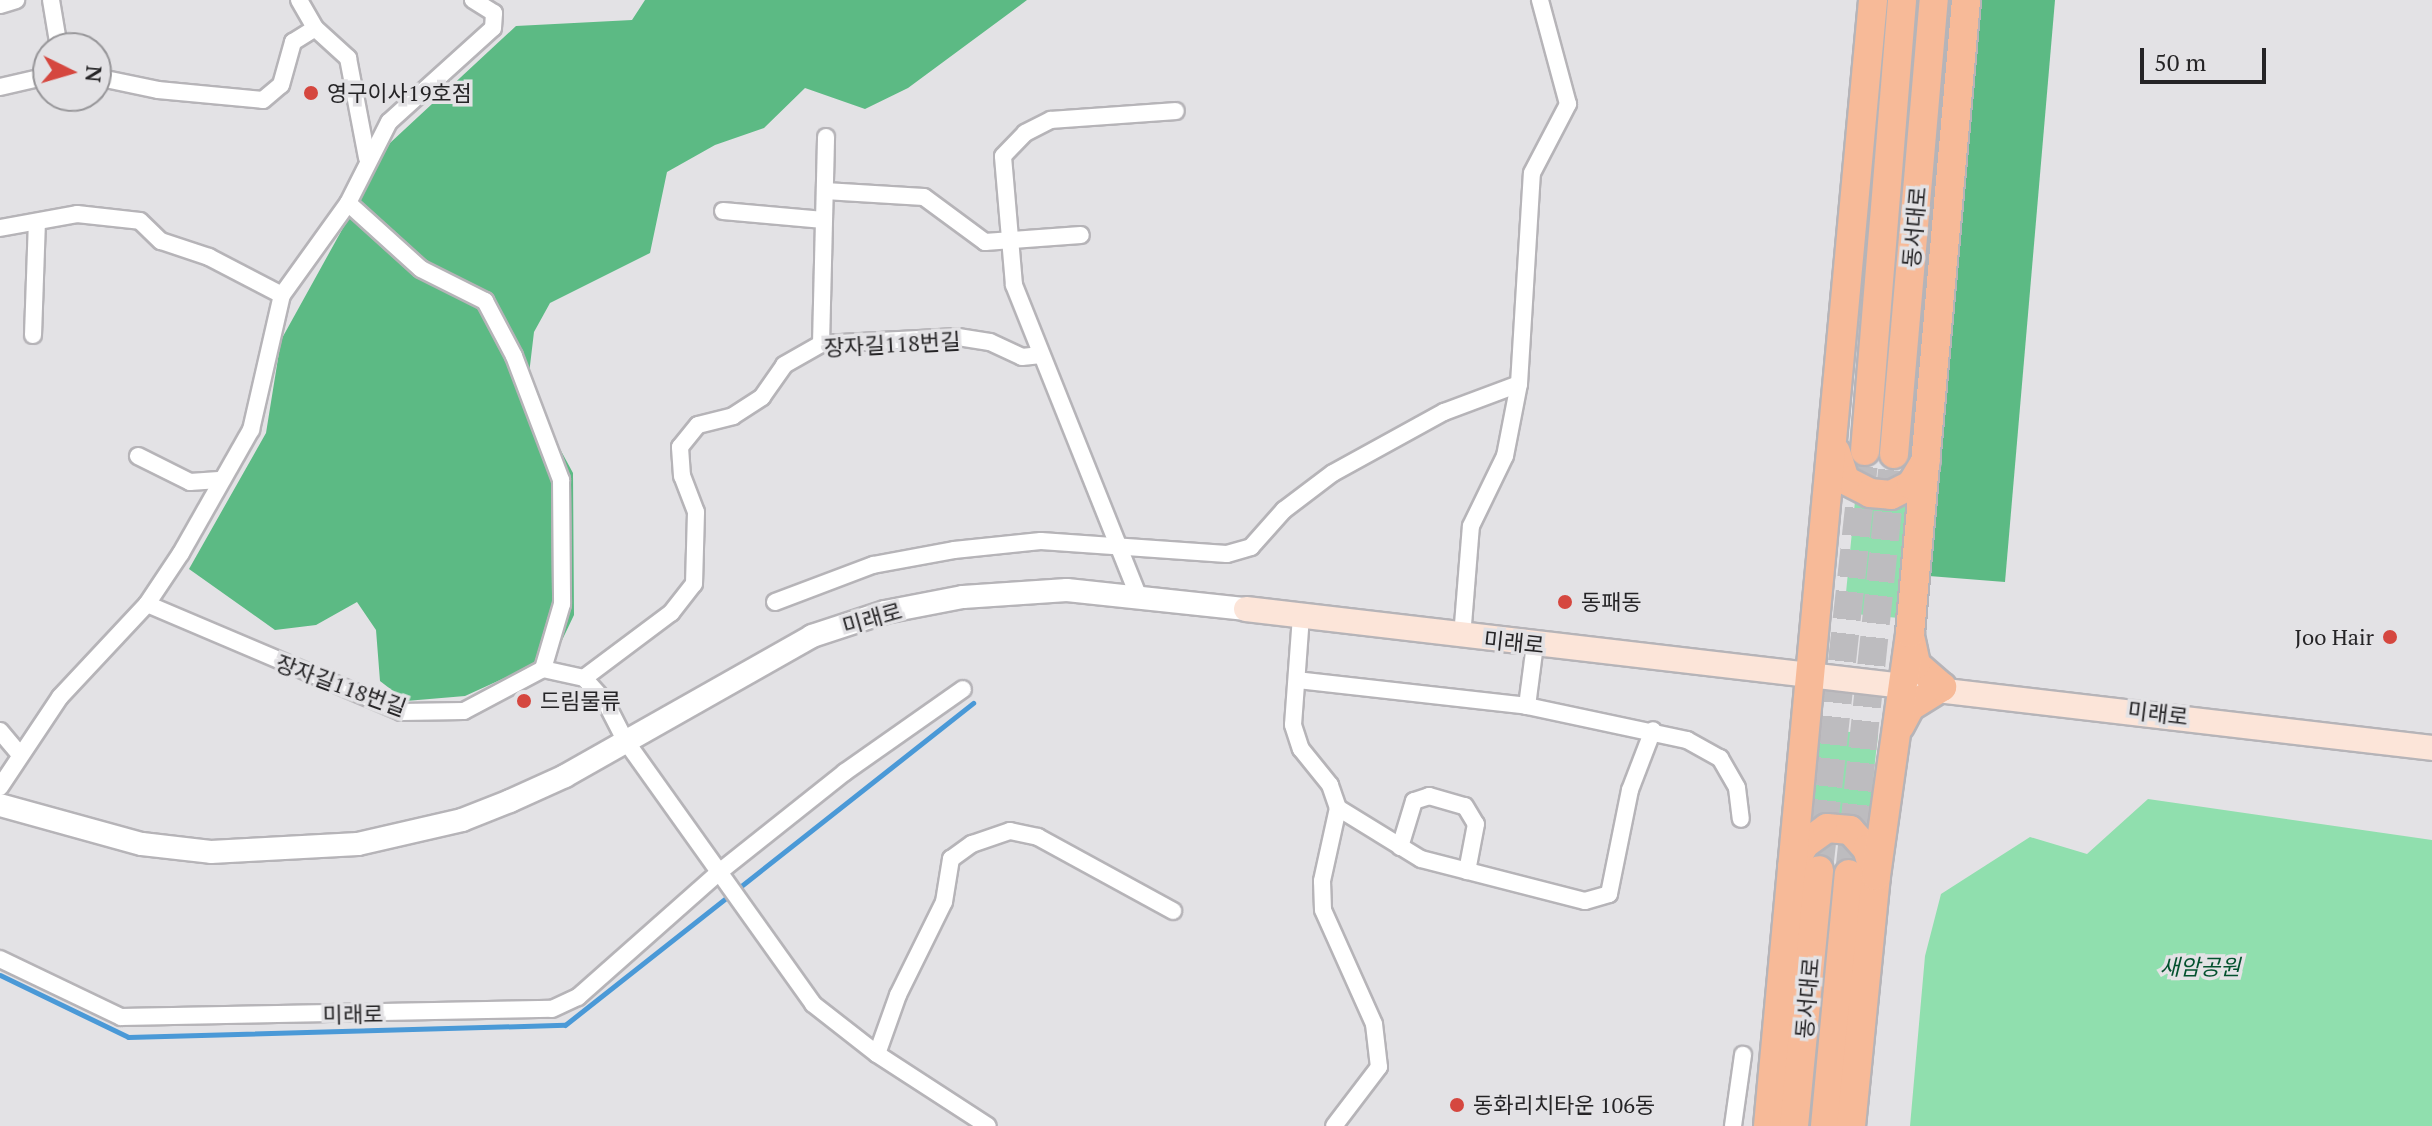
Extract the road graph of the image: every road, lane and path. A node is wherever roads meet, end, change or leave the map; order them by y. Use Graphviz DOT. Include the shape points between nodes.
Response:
graph roads {
  1 [pos="16,0"];
  2 [pos="51,0"];
  3 [pos="299,0"];
  4 [pos="473,0"];
  5 [pos="1540,0"];
  6 [pos="1859,0"];
  7 [pos="1873,0"];
  8 [pos="1902,0"];
  9 [pos="1934,0"];
  10 [pos="1966,0"];
  11 [pos="0,5"];
  12 [pos="315,28"];
  13 [pos="56,32"];
  14 [pos="32,80"];
  15 [pos="112,80"];
  16 [pos="0,87"];
  17 [pos="1865,87"];
  18 [pos="1176,111"];
  19 [pos="826,137"];
  20 [pos="367,158"];
  21 [pos="825,191"];
  22 [pos="348,203"];
  23 [pos="723,211"];
  24 [pos="824,220"];
  25 [pos="37,223"];
  26 [pos="0,228"];
  27 [pos="1081,235"];
  28 [pos="1010,244"];
  29 [pos="282,295"];
  30 [pos="33,335"];
  31 [pos="821,344"];
  32 [pos="1041,355"];
  33 [pos="1519,384"];
  34 [pos="1834,447"];
  35 [pos="1865,451"];
  36 [pos="1894,454"];
  37 [pos="138,456"];
  38 [pos="1928,457"];
  39 [pos="219,480"];
  40 [pos="1113,545"];
  41 [pos="1138,595"];
  42 [pos="775,602"];
  43 [pos="147,604"];
  44 [pos="1246,609"];
  45 [pos="1301,616"];
  46 [pos="1910,633"];
  47 [pos="1462,637"];
  48 [pos="1535,644"];
  49 [pos="543,669"];
  50 [pos="1813,673"];
  51 [pos="584,678"];
  52 [pos="1297,680"];
  53 [pos="1904,683"];
  54 [pos="1942,687"];
  55 [pos="963,689"];
  56 [pos="1527,706"];
  57 [pos="1653,730"];
  58 [pos="0,731"];
  59 [pos="1896,739"];
  60 [pos="625,740"];
  61 [pos="2432,748"];
  62 [pos="19,754"];
  63 [pos="0,787"];
  64 [pos="0,805"];
  65 [pos="1338,808"];
  66 [pos="1741,819"];
  67 [pos="1400,847"];
  68 [pos="1805,869"];
  69 [pos="1467,871"];
  70 [pos="1862,875"];
  71 [pos="722,879"];
  72 [pos="1173,911"];
  73 [pos="0,959"];
  74 [pos="877,1054"];
  75 [pos="1743,1055"];
  76 [pos="988,1126"];
  77 [pos="1334,1126"];
  78 [pos="1733,1126"];
  79 [pos="1768,1126"];
  80 [pos="1794,1126"];
  81 [pos="1825,1126"];
  82 [pos="1851,1126"];
  1 -- 11 [label="street"];
  2 -- 13 [label="street"];
  3 -- 12 [label="street"];
  4 -- 20 [label="street" via="494,13 493,28 389,122"];
  5 -- 33 [label="street" via="1568,104 1532,173"];
  6 -- 17 [label="street"];
  7 -- 17 [label="highway"];
  8 -- 35 [label="highway, 동서대로"];
  9 -- 36 [label="highway, 동서대로"];
  10 -- 38 [label="highway"];
  12 -- 15 [label="street" via="293,42 281,85 263,100"];
  12 -- 20 [label="street" via="348,58"];
  14 -- 16 [label="street"];
  17 -- 34 [label="highway"];
  18 -- 28 [label="street" via="1051,120 1025,133 1003,156"];
  19 -- 21 [label="street"];
  20 -- 22 [label="street"];
  21 -- 24 [label="street"];
  21 -- 28 [label="street" via="924,197 985,242"];
  22 -- 29 [label="street"];
  22 -- 49 [label="street" via="421,269 485,301 514,356 561,480 562,604"];
  23 -- 24 [label="street"];
  24 -- 31 [label="street"];
  25 -- 26 [label="street"];
  25 -- 29 [label="street" via="77,214 140,221 161,241 209,257"];
  25 -- 30 [label="street"];
  27 -- 28 [label="street"];
  28 -- 32 [label="street" via="1014,285"];
  29 -- 39 [label="street" via="251,430"];
  31 -- 32 [label="street, 장자길118번길" via="958,337 990,342 1022,357"];
  31 -- 51 [label="street, 장자길118번길" via="784,365 762,397 733,416 698,425 680,447 682,476 696,512 694,584 671,613"];
  32 -- 40 [label="street"];
  33 -- 40 [label="street" via="1444,412 1333,473 1284,510 1251,547 1227,554"];
  33 -- 47 [label="street" via="1505,456 1471,526"];
  34 -- 38 [label="highway" via="1845,480 1870,493 1891,495 1911,485"];
  34 -- 50 [label="highway"];
  37 -- 39 [label="street" via="190,482"];
  38 -- 46 [label="highway"];
  39 -- 43 [label="street"];
  40 -- 41 [label="street"];
  40 -- 42 [label="street" via="1041,541 954,550 873,565"];
  41 -- 44 [label="street, 미래로"];
  41 -- 60 [label="street, 미래로" via="1018,591 885,612 812,636"];
  43 -- 49 [label="street, 장자길118번길" via="401,712 464,711"];
  43 -- 62 [label="street" via="60,697"];
  44 -- 45 [label="main road, 미래로"];
  45 -- 47 [label="main road, 미래로"];
  45 -- 52 [label="street"];
  46 -- 53 [label="highway"];
  46 -- 54 [label="highway" via="1916,664"];
  47 -- 48 [label="main road, 미래로"];
  48 -- 50 [label="main road, 미래로"];
  48 -- 56 [label="street"];
  49 -- 51 [label="street"];
  50 -- 53 [label="main road, 미래로"];
  50 -- 68 [label="highway"];
  51 -- 60 [label="street" via="605,701"];
  52 -- 56 [label="street"];
  52 -- 65 [label="street" via="1293,725 1301,749 1330,785"];
  53 -- 54 [label="main road, 미래로"];
  53 -- 59 [label="highway"];
  54 -- 59 [label="highway" via="1910,707"];
  54 -- 61 [label="main road, 미래로"];
  55 -- 71 [label="street, 미래로" via="845,772"];
  56 -- 57 [label="street"];
  57 -- 66 [label="street" via="1720,758 1737,788"];
  57 -- 69 [label="street" via="1630,790 1609,894 1585,901"];
  58 -- 62 [label="street"];
  59 -- 70 [label="highway"];
  60 -- 64 [label="street, 미래로" via="565,776 462,820 358,844 286,852 197,850 115,838"];
  60 -- 71 [label="street"];
  62 -- 63 [label="street"];
  65 -- 67 [label="street"];
  65 -- 77 [label="street" via="1322,881 1323,910 1374,1024 1379,1067"];
  67 -- 69 [label="street" via="1421,859"];
  67 -- 69 [label="street" via="1414,801 1429,796 1465,806 1476,824"];
  68 -- 70 [label="highway" via="1805,844 1827,828 1850,830 1867,849"];
  68 -- 79 [label="highway"];
  68 -- 80 [label="highway, 동서대로"];
  70 -- 81 [label="highway, 동서대로"];
  70 -- 82 [label="highway"];
  71 -- 73 [label="street, 미래로" via="578,997 552,1009 121,1017"];
  71 -- 74 [label="street" via="813,1004"];
  72 -- 74 [label="street" via="1038,837 1010,831 972,844 951,859 944,902 898,995"];
  74 -- 76 [label="street"];
  75 -- 78 [label="street"];
}
